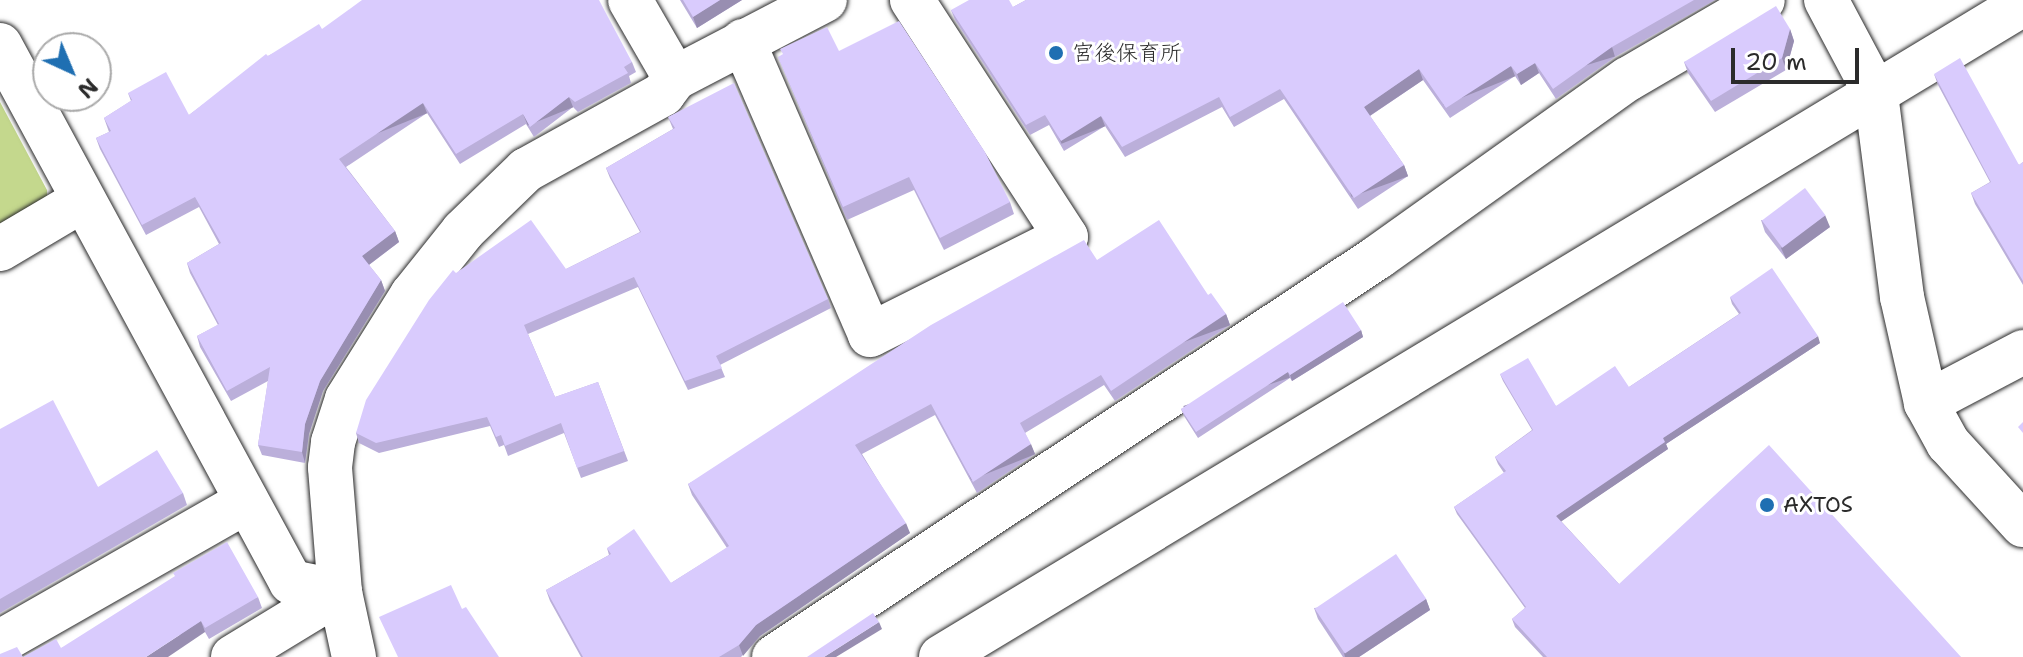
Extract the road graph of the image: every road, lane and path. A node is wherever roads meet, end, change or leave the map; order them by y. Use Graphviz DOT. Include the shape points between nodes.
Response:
graph roads {
  1 [pos="630,0"];
  2 [pos="825,0"];
  3 [pos="912,0"];
  4 [pos="1763,0"];
  5 [pos="1826,0"];
  6 [pos="2023,4"];
  7 [pos="743,41"];
  8 [pos="0,45"];
  9 [pos="675,78"];
  10 [pos="1876,94"];
  11 [pos="83,200"];
  12 [pos="0,249"];
  13 [pos="2023,352"];
  14 [pos="1926,403"];
  15 [pos="247,501"];
  16 [pos="2023,525"];
  17 [pos="340,592"];
  18 [pos="0,642"];
  19 [pos="233,657"];
  20 [pos="354,657"];
  21 [pos="774,657"];
  22 [pos="941,657"];
  1 -- 9 [label="street"];
  2 -- 7 [label="street"];
  3 -- 7 [label="street" via="1066,237 870,335"];
  4 -- 21 [label="street" via="1628,79 1378,257"];
  5 -- 10 [label="street"];
  6 -- 10 [label="street"];
  7 -- 9 [label="street"];
  8 -- 11 [label="street"];
  9 -- 17 [label="street" via="663,94 526,170 436,262 378,346 347,399 333,442 330,467"];
  10 -- 14 [label="street" via="1902,297"];
  10 -- 22 [label="street"];
  11 -- 12 [label="street"];
  11 -- 15 [label="street"];
  13 -- 14 [label="street"];
  14 -- 16 [label="street" via="1948,443"];
  15 -- 17 [label="street" via="291,582"];
  15 -- 18 [label="street"];
  17 -- 19 [label="street"];
  17 -- 20 [label="street"];
}
